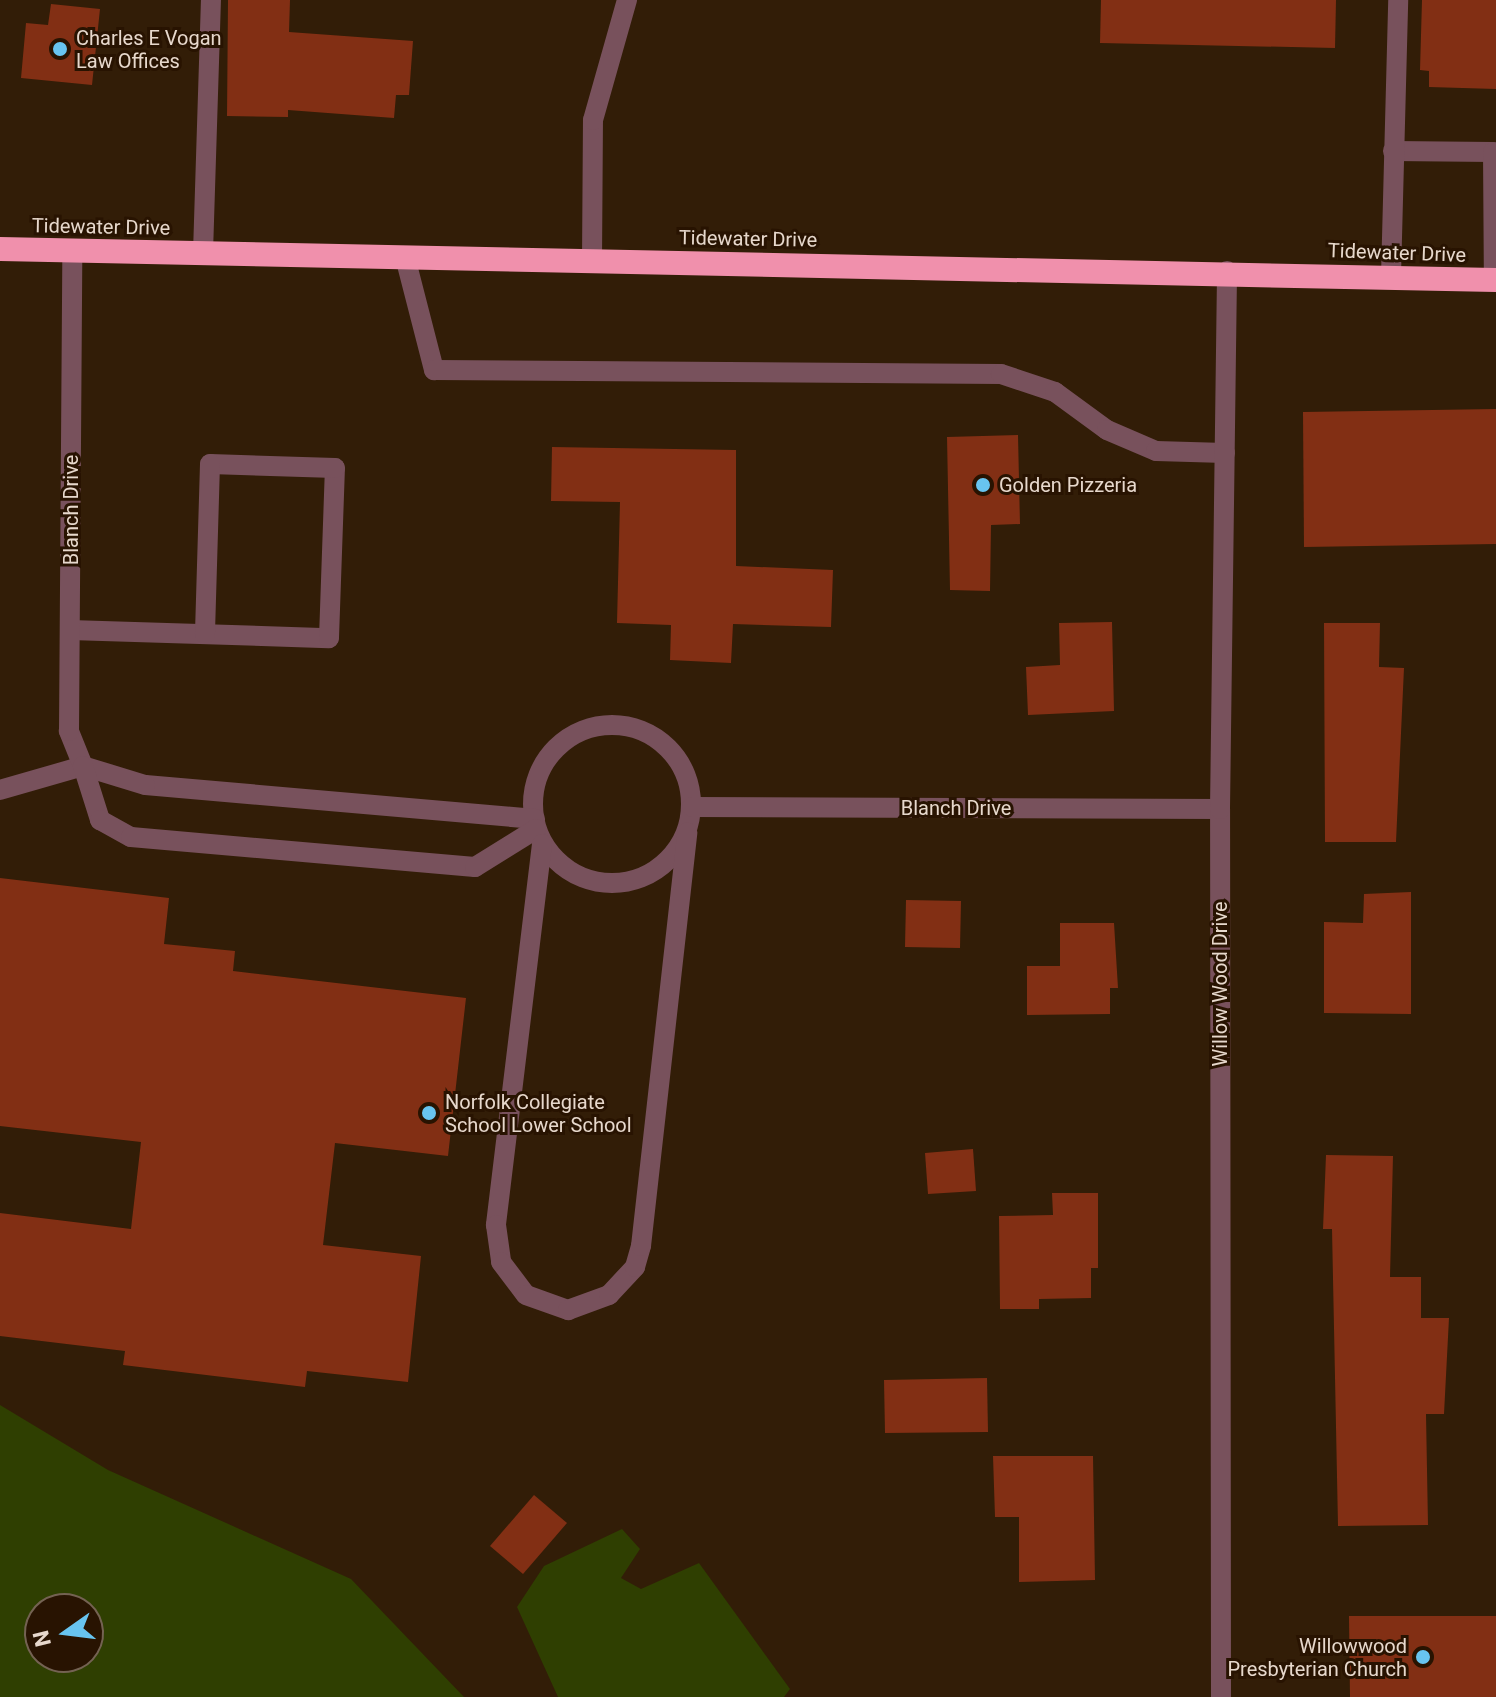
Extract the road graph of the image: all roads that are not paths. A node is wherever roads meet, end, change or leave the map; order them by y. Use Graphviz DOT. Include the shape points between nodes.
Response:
graph roads {
  1 [pos="211,0"];
  2 [pos="627,0"];
  3 [pos="1398,0"];
  4 [pos="1393,151"];
  5 [pos="0,249"];
  6 [pos="72,251"];
  7 [pos="203,253"];
  8 [pos="405,257"];
  9 [pos="592,260"];
  10 [pos="1227,271"];
  11 [pos="1391,276"];
  12 [pos="1495,280"];
  13 [pos="1225,453"];
  14 [pos="70,630"];
  15 [pos="205,634"];
  16 [pos="83,766"];
  17 [pos="0,790"];
  18 [pos="692,807"];
  19 [pos="1220,809"];
  20 [pos="538,831"];
  21 [pos="687,833"];
  22 [pos="1221,1697"];
  1 -- 7 [label="street"];
  2 -- 9 [label="street" via="593,120"];
  3 -- 4 [label="street"];
  4 -- 11 [label="street"];
  4 -- 12 [label="street" via="1493,152"];
  5 -- 6 [label="highway, Tidewater Drive"];
  6 -- 7 [label="highway, Tidewater Drive"];
  6 -- 14 [label="street, Blanch Drive"];
  7 -- 8 [label="highway, Tidewater Drive"];
  8 -- 9 [label="highway, Tidewater Drive"];
  8 -- 13 [label="street" via="434,370 1001,374 1055,392 1107,430 1156,451"];
  9 -- 10 [label="highway, Tidewater Drive"];
  10 -- 11 [label="highway, Tidewater Drive"];
  10 -- 13 [label="street, Willow Wood Drive"];
  11 -- 12 [label="highway, Tidewater Drive"];
  13 -- 19 [label="street, Willow Wood Drive"];
  14 -- 15 [label="street"];
  14 -- 16 [label="street, Blanch Drive" via="69,731"];
  15 -- 15 [label="street" via="329,638 335,468 210,464"];
  16 -- 17 [label="street"];
  16 -- 20 [label="street" via="145,785"];
  16 -- 20 [label="street, Blanch Drive" via="100,820 131,837 475,867"];
  18 -- 19 [label="street, Blanch Drive"];
  18 -- 20 [label="street" via="689,780 677,756 632,726 607,724 583,729 545,761 535,784"];
  18 -- 21 [label="street"];
  19 -- 22 [label="street, Willow Wood Drive"];
  20 -- 21 [label="street" via="574,874 599,882 626,882 662,865"];
  20 -- 21 [label="street" via="496,1225 501,1262 526,1295 568,1310 609,1295 635,1267 641,1246"];
}
